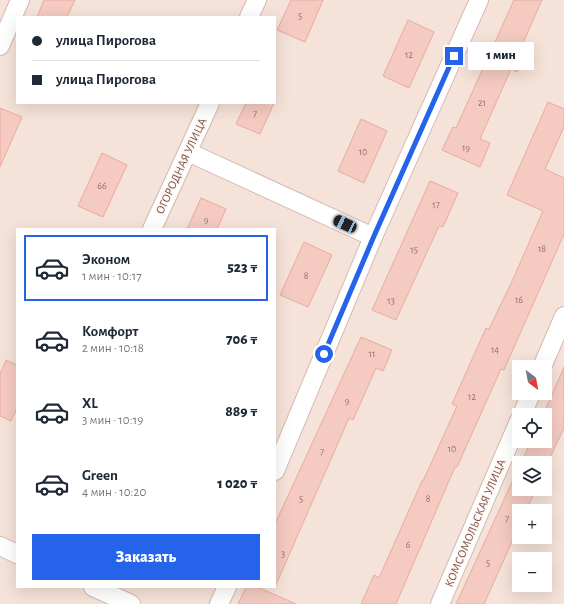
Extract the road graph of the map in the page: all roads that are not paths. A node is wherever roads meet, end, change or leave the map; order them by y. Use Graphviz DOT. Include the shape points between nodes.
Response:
graph roads {
  1 [pos="20,0"];
  2 [pos="257,0"];
  3 [pos="479,0"];
  4 [pos="249,16"];
  5 [pos="0,46"];
  6 [pos="210,104"];
  7 [pos="188,152"];
  8 [pos="152,228"];
  9 [pos="374,236"];
  10 [pos="564,316"];
  11 [pos="545,360"];
  12 [pos="512,437"];
  13 [pos="276,470"];
  14 [pos="95,588"];
  15 [pos="227,588"];
  16 [pos="131,604"];
  17 [pos="219,604"];
  18 [pos="440,604"];
  1 -- 5 [label="street"];
  2 -- 4 [label="street"];
  3 -- 9 [label="street"];
  6 -- 7 [label="street, ОГОРОДНАЯ УЛИЦА"];
  7 -- 8 [label="street, ОГОРОДНАЯ УЛИЦА"];
  7 -- 9 [label="street"];
  9 -- 13 [label="street"];
  10 -- 11 [label="street"];
  12 -- 18 [label="street, КОМСОМОЛЬСКАЯ УЛИЦА"];
  14 -- 16 [label="street"];
  15 -- 17 [label="street"];
}
